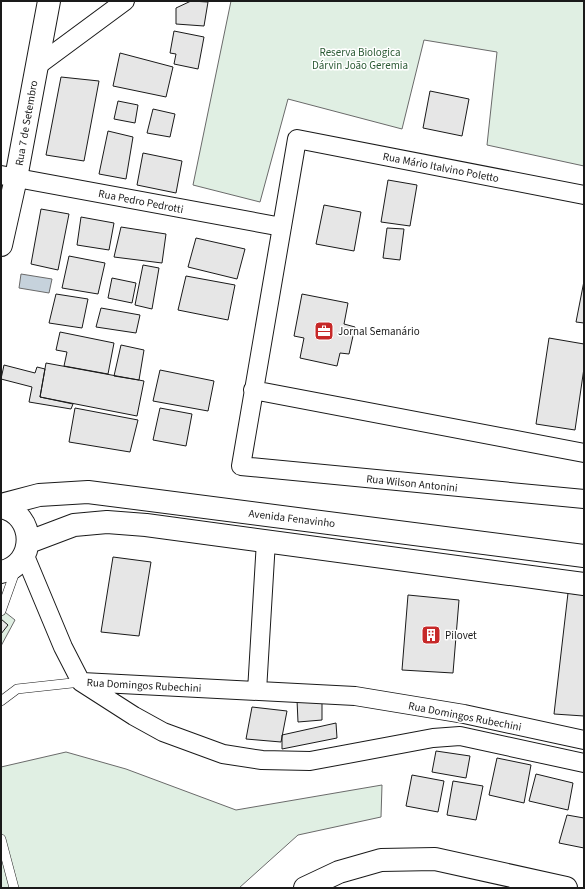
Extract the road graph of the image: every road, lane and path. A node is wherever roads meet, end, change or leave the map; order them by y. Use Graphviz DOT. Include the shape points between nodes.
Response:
graph roads {
  1 [pos="49,1"];
  2 [pos="125,1"];
  3 [pos="37,66"];
  4 [pos="9,177"];
  5 [pos="584,195"];
  6 [pos="282,228"];
  7 [pos="1,245"];
  8 [pos="252,390"];
  9 [pos="584,453"];
  10 [pos="584,499"];
  11 [pos="1,506"];
  12 [pos="212,508"];
  13 [pos="208,533"];
  14 [pos="266,541"];
  15 [pos="520,548"];
  16 [pos="584,556"];
  17 [pos="18,559"];
  18 [pos="516,575"];
  19 [pos="584,584"];
  20 [pos="1,611"];
  21 [pos="81,682"];
  22 [pos="257,691"];
  23 [pos="1,700"];
  24 [pos="584,740"];
  25 [pos="584,763"];
  26 [pos="1,839"];
  27 [pos="14,888"];
  28 [pos="305,888"];
  29 [pos="566,888"];
  1 -- 3 [label="street, Rua 7 de Setembro"];
  2 -- 3 [label="street"];
  3 -- 4 [label="street, Rua 7 de Setembro"];
  4 -- 6 [label="street, Rua Pedro Pedrotti"];
  4 -- 7 [label="street, Rua 7 de Setembro"];
  5 -- 6 [label="street, Rua Mário Italvino Poletto" via="297,139"];
  6 -- 8 [label="street"];
  8 -- 9 [label="street"];
  8 -- 10 [label="street, Rua Wilson Antonini" via="241,466"];
  11 -- 12 [label="street, Avenida Fenavinho" via="39,495 88,492"];
  11 -- 17 [label="street" via="17,514 24,521 28,531"];
  12 -- 13 [label="street"];
  12 -- 15 [label="street, Avenida Fenavinho"];
  13 -- 14 [label="street"];
  13 -- 17 [label="street" via="108,522 74,524"];
  14 -- 18 [label="street"];
  14 -- 22 [label="street"];
  15 -- 16 [label="street, Avenida Fenavinho"];
  15 -- 18 [label="street"];
  17 -- 20 [label="lane"];
  17 -- 21 [label="street"];
  18 -- 19 [label="street"];
  21 -- 22 [label="street, Rua Domingos Rubechini"];
  21 -- 23 [label="lane" via="17,689"];
  21 -- 25 [label="street, Rua Domingos Rubechini" via="163,732 223,754 262,760 310,761 433,738 460,736"];
  22 -- 24 [label="street, Rua Domingos Rubechini" via="355,696 464,714"];
  26 -- 27 [label="lane"];
  28 -- 29 [label="street" via="339,872 381,860 435,859"];
}
